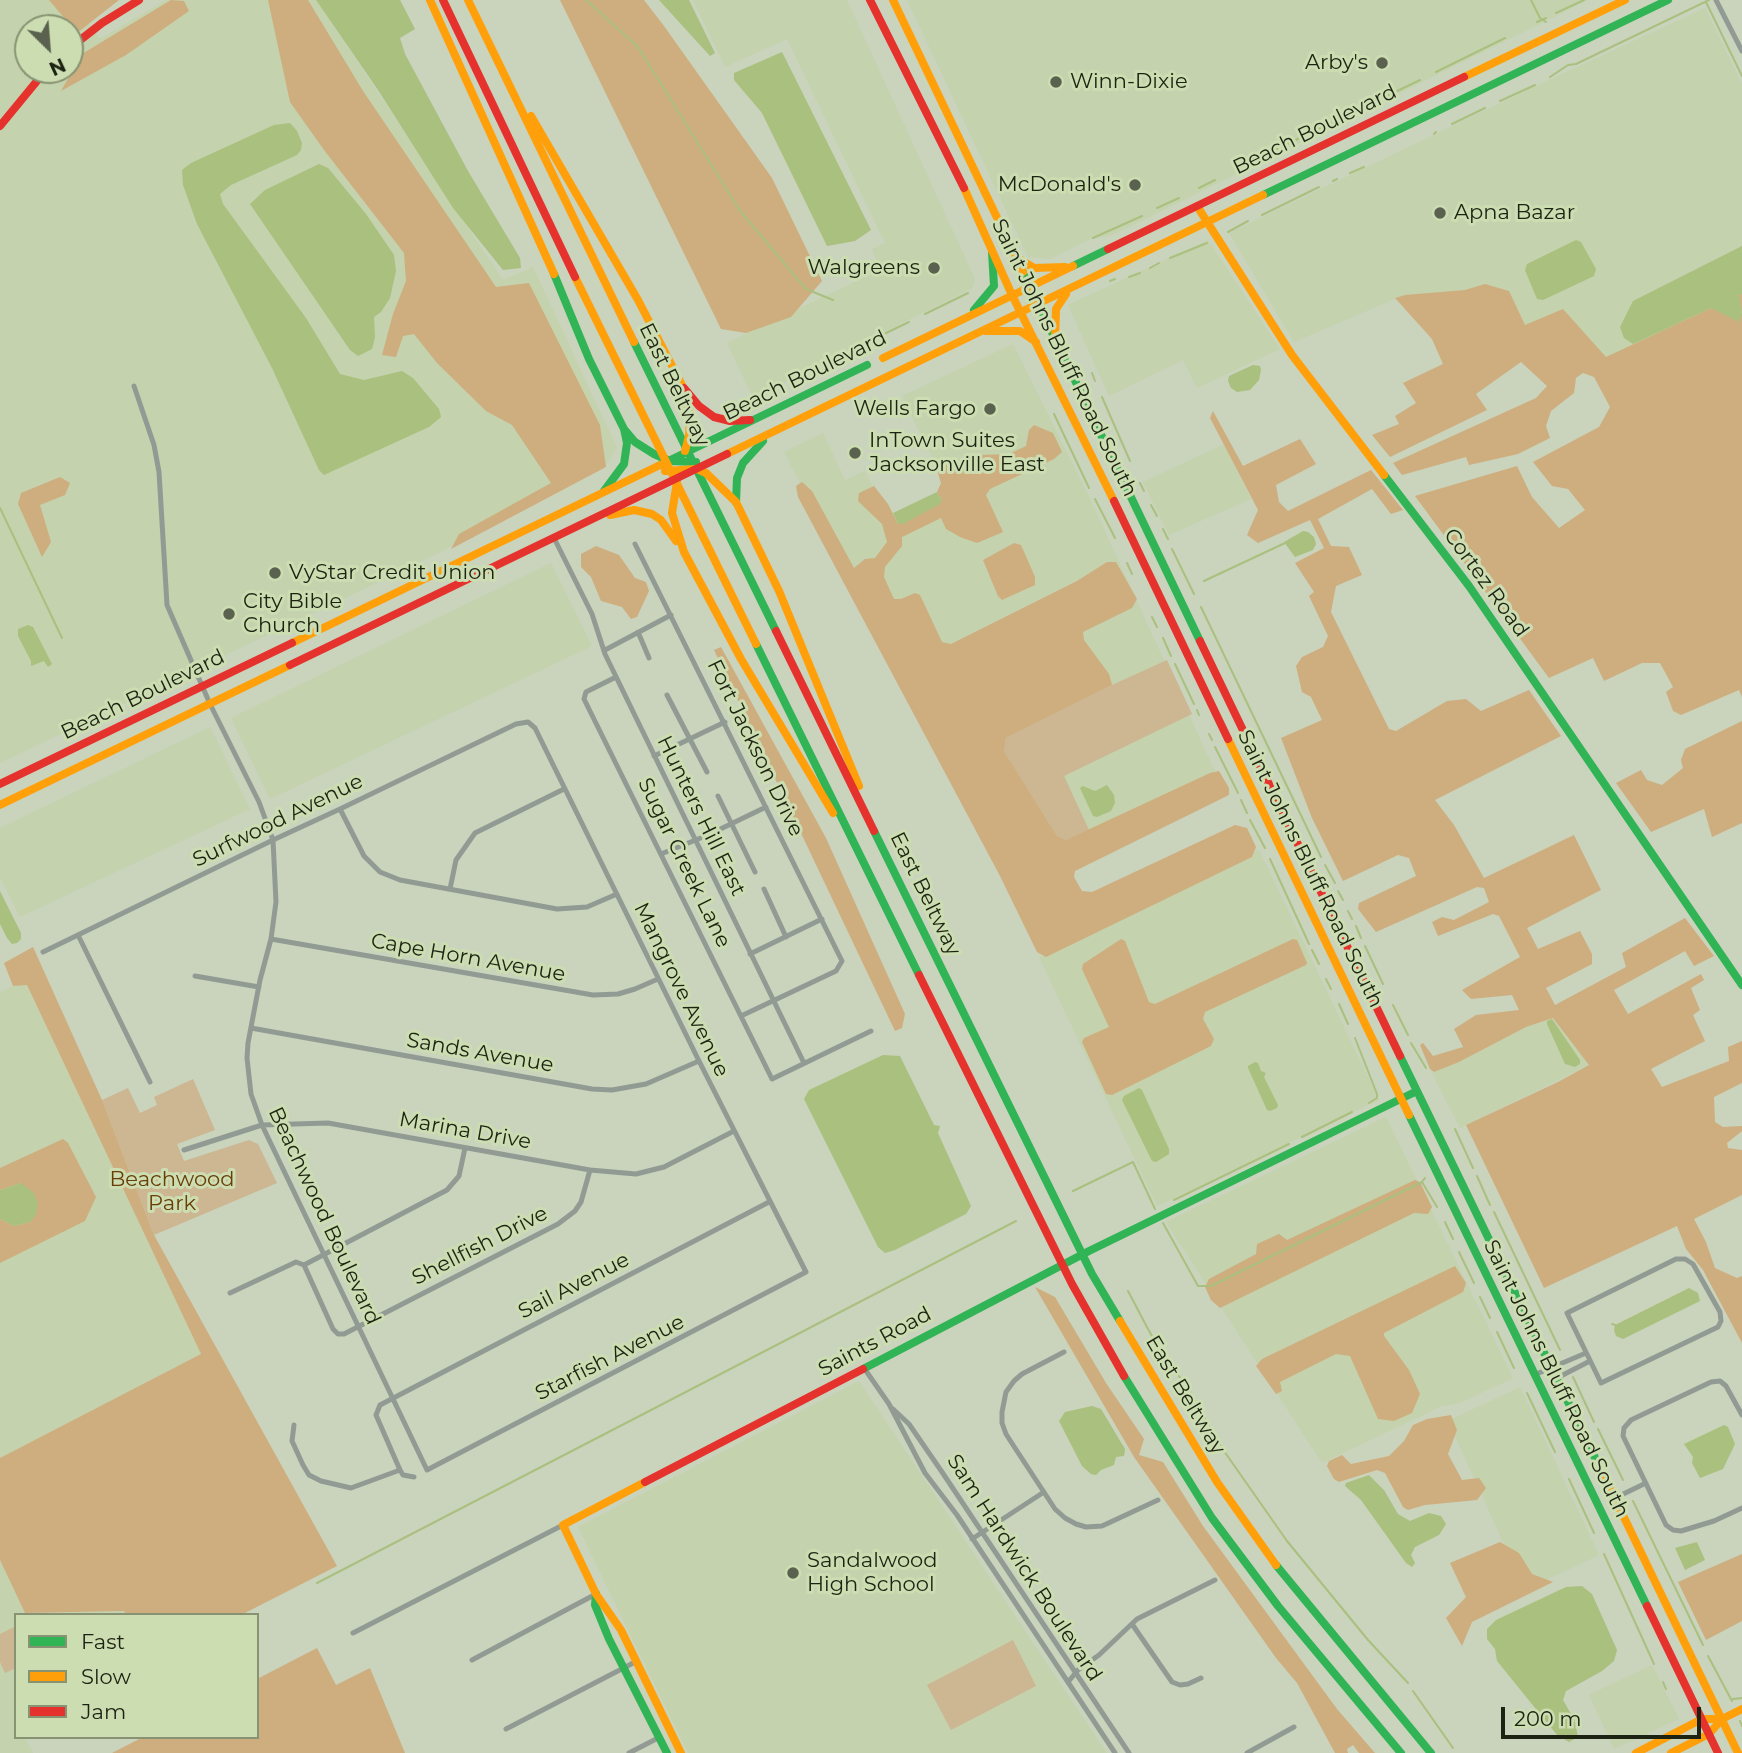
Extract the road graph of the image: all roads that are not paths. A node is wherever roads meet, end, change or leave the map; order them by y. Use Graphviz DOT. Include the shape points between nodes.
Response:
graph roads {
  1 [pos="138,0"];
  2 [pos="430,0"];
  3 [pos="443,0"];
  4 [pos="468,0"];
  5 [pos="870,0"];
  6 [pos="893,0"];
  7 [pos="1625,0"];
  8 [pos="1668,0"];
  9 [pos="1716,0"];
  10 [pos="126,3"];
  11 [pos="84,37"];
  12 [pos="1742,51"];
  13 [pos="494,53"];
  14 [pos="34,84"];
  15 [pos="1435,92"];
  16 [pos="1441,109"];
  17 [pos="0,126"];
  18 [pos="1197,206"];
  19 [pos="1208,222"];
  20 [pos="992,252"];
  21 [pos="1016,257"];
  22 [pos="1073,266"];
  23 [pos="1030,287"];
  24 [pos="1070,289"];
  25 [pos="1012,295"];
  26 [pos="1039,304"];
  27 [pos="1021,312"];
  28 [pos="969,316"];
  29 [pos="982,331"];
  30 [pos="1055,339"];
  31 [pos="1036,342"];
  32 [pos="682,385"];
  33 [pos="134,386"];
  34 [pos="754,419"];
  35 [pos="624,429"];
  36 [pos="769,434"];
  37 [pos="720,458"];
  38 [pos="679,465"];
  39 [pos="697,469"];
  40 [pos="603,492"];
  41 [pos="736,502"];
  42 [pos="596,518"];
  43 [pos="554,538"];
  44 [pos="635,544"];
  45 [pos="684,552"];
  46 [pos="671,615"];
  47 [pos="638,632"];
  48 [pos="605,650"];
  49 [pos="649,658"];
  50 [pos="616,677"];
  51 [pos="203,686"];
  52 [pos="667,695"];
  53 [pos="210,704"];
  54 [pos="528,722"];
  55 [pos="725,722"];
  56 [pos="690,739"];
  57 [pos="654,756"];
  58 [pos="707,772"];
  59 [pos="0,783"];
  60 [pos="564,789"];
  61 [pos="718,796"];
  62 [pos="0,805"];
  63 [pos="766,807"];
  64 [pos="340,809"];
  65 [pos="732,823"];
  66 [pos="272,840"];
  67 [pos="695,840"];
  68 [pos="661,854"];
  69 [pos="890,862"];
  70 [pos="755,872"];
  71 [pos="869,872"];
  72 [pos="450,889"];
  73 [pos="764,889"];
  74 [pos="617,894"];
  75 [pos="822,919"];
  76 [pos="78,935"];
  77 [pos="786,937"];
  78 [pos="271,939"];
  79 [pos="43,952"];
  80 [pos="750,954"];
  81 [pos="195,976"];
  82 [pos="658,979"];
  83 [pos="1742,985"];
  84 [pos="259,988"];
  85 [pos="773,1001"];
  86 [pos="741,1016"];
  87 [pos="251,1028"];
  88 [pos="871,1031"];
  89 [pos="699,1061"];
  90 [pos="804,1063"];
  91 [pos="150,1083"];
  92 [pos="1417,1091"];
  93 [pos="1401,1099"];
  94 [pos="262,1125"];
  95 [pos="734,1131"];
  96 [pos="465,1147"];
  97 [pos="184,1150"];
  98 [pos="590,1170"];
  99 [pos="769,1202"];
  100 [pos="324,1255"];
  101 [pos="304,1265"];
  102 [pos="806,1272"];
  103 [pos="230,1293"];
  104 [pos="359,1327"];
  105 [pos="1064,1352"];
  106 [pos="1586,1353"];
  107 [pos="1590,1361"];
  108 [pos="1552,1367"];
  109 [pos="864,1368"];
  110 [pos="1534,1375"];
  111 [pos="1557,1378"];
  112 [pos="393,1398"];
  113 [pos="889,1404"];
  114 [pos="1742,1415"];
  115 [pos="294,1425"];
  116 [pos="400,1470"];
  117 [pos="427,1470"];
  118 [pos="414,1477"];
  119 [pos="1646,1483"];
  120 [pos="1044,1492"];
  121 [pos="1615,1498"];
  122 [pos="1158,1500"];
  123 [pos="1742,1508"];
  124 [pos="563,1525"];
  125 [pos="983,1532"];
  126 [pos="972,1539"];
  127 [pos="1215,1580"];
  128 [pos="596,1594"];
  129 [pos="1132,1624"];
  130 [pos="354,1633"];
  131 [pos="472,1660"];
  132 [pos="637,1661"];
  133 [pos="624,1667"];
  134 [pos="1076,1673"];
  135 [pos="1201,1678"];
  136 [pos="1068,1682"];
  137 [pos="645,1709"];
  138 [pos="1742,1709"];
  139 [pos="662,1710"];
  140 [pos="1702,1718"];
  141 [pos="1722,1719"];
  142 [pos="1294,1727"];
  143 [pos="506,1730"];
  144 [pos="1709,1734"];
  145 [pos="660,1737"];
  146 [pos="629,1753"];
  147 [pos="667,1753"];
  148 [pos="681,1753"];
  149 [pos="1115,1753"];
  150 [pos="1129,1753"];
  151 [pos="1247,1753"];
  152 [pos="1401,1753"];
  153 [pos="1431,1753"];
  154 [pos="1636,1753"];
  155 [pos="1671,1753"];
  156 [pos="1718,1753"];
  157 [pos="1738,1753"];
  1 -- 10 [label="main road"];
  2 -- 35 [label="main road"];
  3 -- 71 [label="main road, East Beltway"];
  4 -- 13 [label="main road, East Beltway"];
  5 -- 20 [label="main road, Saint Johns Bluff Road South"];
  6 -- 21 [label="main road, Saint Johns Bluff Road South"];
  7 -- 15 [label="main road, Beach Boulevard"];
  8 -- 16 [label="main road"];
  9 -- 12 [label="street"];
  10 -- 11 [label="main road"];
  13 -- 32 [label="main road"];
  13 -- 69 [label="main road, East Beltway"];
  14 -- 17 [label="main road"];
  15 -- 16 [label="main road"];
  15 -- 18 [label="main road, Beach Boulevard"];
  16 -- 19 [label="main road"];
  18 -- 19 [label="main road, Cortez Road"];
  18 -- 22 [label="main road, Beach Boulevard"];
  19 -- 24 [label="main road"];
  19 -- 83 [label="main road, Cortez Road" via="1292,355 1469,586"];
  20 -- 25 [label="main road, Saint Johns Bluff Road South"];
  20 -- 28 [label="main road" via="994,286"];
  21 -- 22 [label="main road" via="1034,268"];
  21 -- 23 [label="main road, Saint Johns Bluff Road South"];
  22 -- 23 [label="main road, Beach Boulevard"];
  23 -- 25 [label="main road, Beach Boulevard"];
  23 -- 26 [label="main road, Saint Johns Bluff Road South"];
  24 -- 26 [label="main road"];
  24 -- 30 [label="main road" via="1056,309"];
  25 -- 27 [label="main road, Saint Johns Bluff Road South"];
  25 -- 28 [label="main road, Beach Boulevard"];
  26 -- 27 [label="main road"];
  26 -- 30 [label="main road, Saint Johns Bluff Road South"];
  27 -- 29 [label="main road"];
  27 -- 31 [label="main road, Saint Johns Bluff Road South"];
  28 -- 34 [label="main road, Beach Boulevard"];
  29 -- 31 [label="main road" via="1020,331"];
  29 -- 36 [label="main road"];
  30 -- 92 [label="main road, Saint Johns Bluff Road South"];
  31 -- 93 [label="main road, Saint Johns Bluff Road South"];
  32 -- 34 [label="main road" via="714,417"];
  32 -- 38 [label="main road" via="690,436"];
  33 -- 51 [label="street, Beachwood Boulevard" via="159,472 167,605"];
  34 -- 38 [label="main road, Beach Boulevard" via="703,444"];
  35 -- 38 [label="main road" via="635,442"];
  35 -- 40 [label="main road" via="624,464"];
  36 -- 37 [label="main road"];
  36 -- 41 [label="main road" via="743,463"];
  37 -- 38 [label="main road, Beach Boulevard"];
  37 -- 39 [label="main road"];
  38 -- 39 [label="main road"];
  38 -- 40 [label="main road, Beach Boulevard" via="643,474"];
  38 -- 42 [label="main road" via="654,490"];
  38 -- 45 [label="main road" via="672,513"];
  39 -- 41 [label="main road"];
  40 -- 51 [label="main road, Beach Boulevard"];
  41 -- 69 [label="main road" via="779,591"];
  42 -- 43 [label="main road"];
  42 -- 45 [label="main road" via="634,510 652,514"];
  43 -- 48 [label="street"];
  43 -- 53 [label="main road"];
  44 -- 46 [label="street, Fort Jackson Drive"];
  45 -- 71 [label="main road" via="741,659"];
  46 -- 47 [label="street"];
  46 -- 55 [label="street, Fort Jackson Drive"];
  47 -- 48 [label="street"];
  47 -- 49 [label="street"];
  48 -- 50 [label="street, Hunters Hill East"];
  50 -- 57 [label="street, Hunters Hill East"];
  50 -- 68 [label="street, Sugar Creek Lane" via="586,692 584,699"];
  51 -- 53 [label="street, Beachwood Boulevard"];
  51 -- 59 [label="main road, Beach Boulevard"];
  52 -- 56 [label="street"];
  53 -- 62 [label="main road"];
  53 -- 66 [label="street, Beachwood Boulevard" via="259,802"];
  54 -- 60 [label="street, Mangrove Avenue"];
  54 -- 64 [label="street, Surfwood Avenue"];
  55 -- 56 [label="street"];
  55 -- 63 [label="street, Fort Jackson Drive"];
  56 -- 57 [label="street"];
  56 -- 58 [label="street"];
  57 -- 67 [label="street, Hunters Hill East"];
  60 -- 72 [label="street" via="474,833 456,860"];
  60 -- 74 [label="street, Mangrove Avenue"];
  61 -- 65 [label="street"];
  63 -- 65 [label="street"];
  63 -- 75 [label="street, Fort Jackson Drive"];
  64 -- 66 [label="street, Surfwood Avenue"];
  64 -- 72 [label="street" via="358,847 380,872"];
  65 -- 67 [label="street"];
  65 -- 70 [label="street"];
  66 -- 76 [label="street, Surfwood Avenue"];
  66 -- 78 [label="street, Beachwood Boulevard" via="276,880"];
  67 -- 68 [label="street"];
  67 -- 80 [label="street, Hunters Hill East"];
  68 -- 86 [label="street, Sugar Creek Lane"];
  69 -- 153 [label="main road, East Beltway" via="1092,1274 1217,1482 1269,1556"];
  71 -- 152 [label="main road, East Beltway" via="1104,1344 1212,1518 1278,1606"];
  72 -- 74 [label="street" via="565,909 587,907"];
  73 -- 77 [label="street"];
  74 -- 82 [label="street, Mangrove Avenue"];
  75 -- 77 [label="street"];
  75 -- 85 [label="street, Fort Jackson Drive" via="841,967"];
  76 -- 79 [label="street, Surfwood Avenue"];
  76 -- 91 [label="street"];
  77 -- 80 [label="street"];
  78 -- 82 [label="street, Cape Horn Avenue" via="593,995 618,994"];
  78 -- 84 [label="street, Beachwood Boulevard"];
  80 -- 85 [label="street, Hunters Hill East"];
  81 -- 84 [label="street"];
  82 -- 89 [label="street, Mangrove Avenue"];
  84 -- 87 [label="street, Beachwood Boulevard"];
  85 -- 86 [label="street"];
  85 -- 90 [label="street, Hunters Hill East"];
  86 -- 90 [label="street, Sugar Creek Lane" via="772,1079"];
  87 -- 89 [label="street, Sands Avenue" via="592,1089 646,1084"];
  87 -- 94 [label="street, Beachwood Boulevard" via="248,1075"];
  88 -- 90 [label="street"];
  89 -- 95 [label="street, Mangrove Avenue"];
  92 -- 93 [label="main road, Saints Road"];
  92 -- 108 [label="main road, Saint Johns Bluff Road South"];
  93 -- 109 [label="main road, Saints Road" via="1089,1251"];
  93 -- 110 [label="main road, Saint Johns Bluff Road South"];
  94 -- 96 [label="street, Marina Drive" via="328,1123"];
  94 -- 97 [label="street, Marina Drive"];
  94 -- 100 [label="street, Beachwood Boulevard"];
  95 -- 98 [label="street, Marina Drive" via="652,1171"];
  95 -- 99 [label="street, Mangrove Avenue"];
  96 -- 98 [label="street, Marina Drive"];
  96 -- 100 [label="street" via="458,1176 447,1190"];
  98 -- 104 [label="street, Shellfish Drive" via="581,1202 558,1224"];
  99 -- 102 [label="street, Mangrove Avenue"];
  99 -- 112 [label="street, Sail Avenue"];
  100 -- 101 [label="street"];
  100 -- 104 [label="street, Beachwood Boulevard"];
  101 -- 103 [label="street" via="296,1262"];
  101 -- 104 [label="street" via="333,1329 344,1334"];
  102 -- 117 [label="street, Starfish Avenue"];
  104 -- 112 [label="street, Beachwood Boulevard"];
  105 -- 120 [label="street" via="1022,1374 1003,1398 1006,1434"];
  106 -- 107 [label="street"];
  106 -- 107 [label="street" via="1567,1313 1676,1259 1693,1264 1720,1312 1718,1327 1601,1383"];
  106 -- 108 [label="street"];
  107 -- 111 [label="street"];
  108 -- 110 [label="street"];
  108 -- 111 [label="main road, Saint Johns Bluff Road South"];
  109 -- 113 [label="street, Sam Hardwick Boulevard"];
  109 -- 124 [label="main road, Saints Road"];
  110 -- 140 [label="main road, Saint Johns Bluff Road South"];
  111 -- 121 [label="main road, Saint Johns Bluff Road South"];
  112 -- 116 [label="street" via="380,1405 376,1415"];
  112 -- 117 [label="street, Beachwood Boulevard"];
  113 -- 125 [label="street, Sam Hardwick Boulevard" via="909,1424"];
  113 -- 126 [label="street, Sam Hardwick Boulevard" via="925,1473"];
  114 -- 119 [label="street" via="1720,1381 1631,1420 1623,1436"];
  115 -- 116 [label="street" via="292,1441 303,1465 321,1481 351,1488"];
  116 -- 118 [label="street"];
  119 -- 121 [label="street"];
  119 -- 123 [label="street" via="1666,1525 1673,1530 1714,1521"];
  120 -- 122 [label="street" via="1065,1518 1086,1527 1113,1523"];
  120 -- 125 [label="street"];
  121 -- 141 [label="main road, Saint Johns Bluff Road South"];
  124 -- 128 [label="main road"];
  124 -- 130 [label="street, Saints Road"];
  125 -- 126 [label="street"];
  125 -- 134 [label="street, Sam Hardwick Boulevard"];
  126 -- 136 [label="street, Sam Hardwick Boulevard"];
  127 -- 129 [label="street"];
  128 -- 131 [label="street"];
  128 -- 132 [label="main road"];
  128 -- 133 [label="main road" via="595,1605"];
  129 -- 134 [label="street"];
  129 -- 135 [label="street" via="1172,1682 1188,1684"];
  132 -- 133 [label="street"];
  132 -- 139 [label="main road"];
  133 -- 137 [label="main road"];
  133 -- 143 [label="street"];
  134 -- 136 [label="street"];
  134 -- 150 [label="street, Sam Hardwick Boulevard"];
  136 -- 149 [label="street, Sam Hardwick Boulevard"];
  137 -- 139 [label="street"];
  137 -- 145 [label="main road"];
  138 -- 141 [label="main road"];
  139 -- 148 [label="main road"];
  140 -- 141 [label="main road"];
  140 -- 144 [label="main road, Saint Johns Bluff Road South"];
  140 -- 154 [label="main road"];
  141 -- 144 [label="main road"];
  141 -- 157 [label="main road, Saint Johns Bluff Road South"];
  142 -- 151 [label="street"];
  144 -- 155 [label="main road"];
  144 -- 156 [label="main road, Saint Johns Bluff Road South"];
  145 -- 146 [label="street"];
  145 -- 147 [label="main road"];
}
